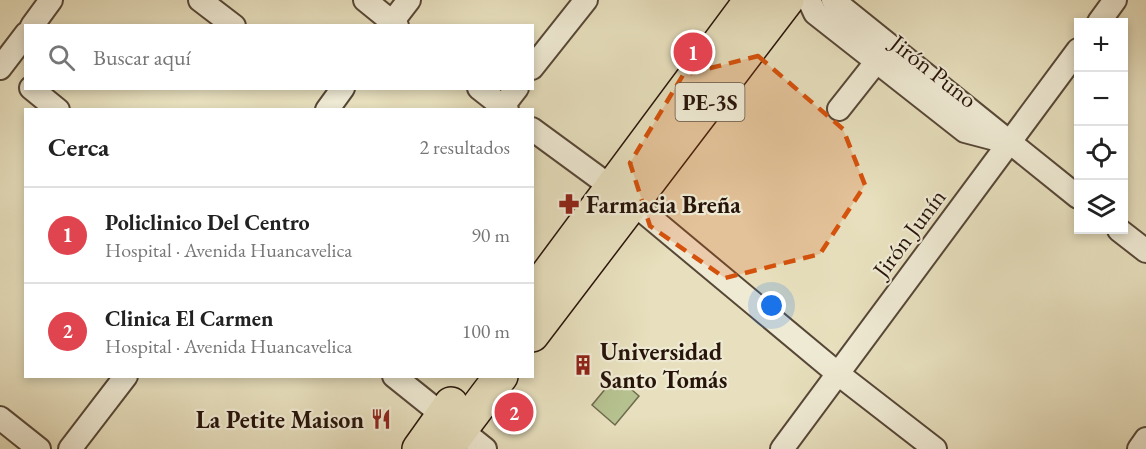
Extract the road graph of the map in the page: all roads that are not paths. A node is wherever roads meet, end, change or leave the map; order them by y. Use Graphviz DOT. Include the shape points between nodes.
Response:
graph roads {
  1 [pos="51,0"];
  2 [pos="200,0"];
  3 [pos="364,0"];
  4 [pos="409,0"];
  5 [pos="586,0"];
  6 [pos="751,0"];
  7 [pos="787,0"];
  8 [pos="809,0"];
  9 [pos="833,0"];
  10 [pos="1115,0"];
  11 [pos="1102,18"];
  12 [pos="33,24"];
  13 [pos="231,24"];
  14 [pos="393,24"];
  15 [pos="24,37"];
  16 [pos="1074,55"];
  17 [pos="877,62"];
  18 [pos="534,65"];
  19 [pos="1,66"];
  20 [pos="24,83"];
  21 [pos="34,90"];
  22 [pos="482,90"];
  23 [pos="516,90"];
  24 [pos="56,108"];
  25 [pos="505,108"];
  26 [pos="839,109"];
  27 [pos="534,130"];
  28 [pos="1010,143"];
  29 [pos="1074,194"];
  30 [pos="623,196"];
  31 [pos="1124,234"];
  32 [pos="1146,251"];
  33 [pos="534,293"];
  34 [pos="534,332"];
  35 [pos="837,373"];
  36 [pos="124,378"];
  37 [pos="396,378"];
  38 [pos="472,378"];
  39 [pos="500,378"];
  40 [pos="0,418"];
  41 [pos="458,436"];
  42 [pos="1146,439"];
  43 [pos="39,449"];
  44 [pos="70,449"];
  45 [pos="418,449"];
  46 [pos="782,449"];
  47 [pos="935,449"];
  48 [pos="1139,449"];
  1 -- 12 [label="street"];
  2 -- 13 [label="street"];
  3 -- 14 [label="street"];
  4 -- 14 [label="street"];
  5 -- 18 [label="street"];
  6 -- 30 [label="highway, PE-3S"];
  7 -- 30 [label="highway, PE-3S"];
  8 -- 17 [label="street, Jirón Puno" via="815,13"];
  9 -- 28 [label="street, Jirón Puno"];
  10 -- 11 [label="street"];
  15 -- 19 [label="street"];
  16 -- 28 [label="street, Jirón Junín"];
  17 -- 26 [label="street"];
  17 -- 28 [label="street, Jirón Puno" via="965,131"];
  19 -- 20 [label="street"];
  21 -- 24 [label="street"];
  22 -- 25 [label="street"];
  23 -- 25 [label="street"];
  27 -- 30 [label="street"];
  28 -- 29 [label="street, Jirón Puno"];
  28 -- 35 [label="street, Jirón Junín"];
  30 -- 33 [label="highway, PE-3S"];
  30 -- 34 [label="highway, PE-3S"];
  30 -- 35 [label="street"];
  31 -- 32 [label="street"];
  35 -- 46 [label="street, Jirón Junín"];
  35 -- 47 [label="street"];
  36 -- 44 [label="street"];
  37 -- 41 [label="street"];
  38 -- 41 [label="highway"];
  39 -- 41 [label="highway"];
  40 -- 43 [label="street"];
  41 -- 45 [label="highway"];
  42 -- 48 [label="street"];
}
